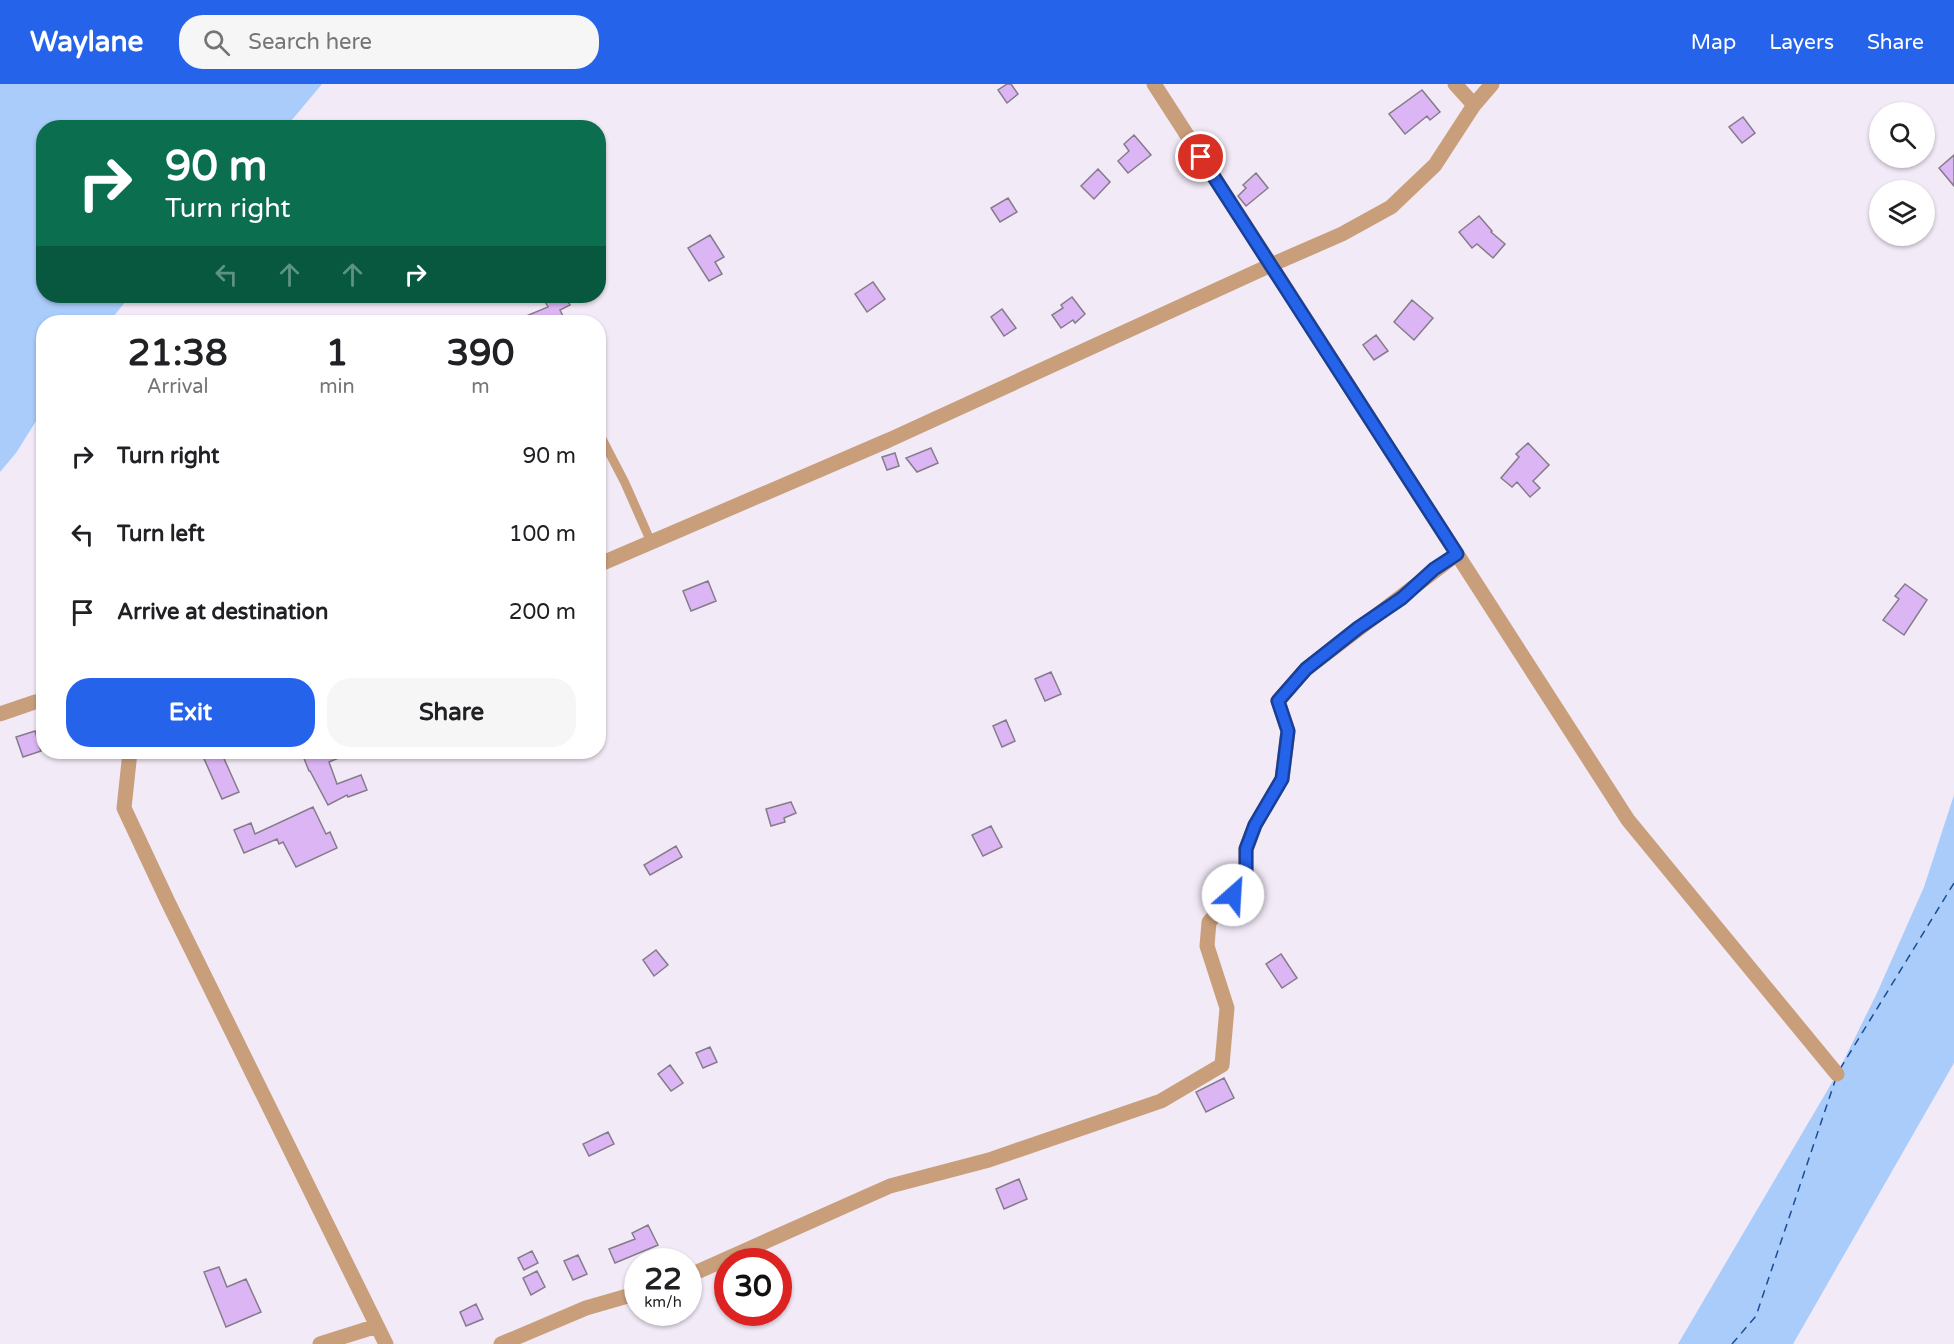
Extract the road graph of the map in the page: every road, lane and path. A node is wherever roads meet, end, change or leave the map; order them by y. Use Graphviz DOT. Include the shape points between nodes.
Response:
graph roads {
  1 [pos="1154,84"];
  2 [pos="1455,84"];
  3 [pos="1492,84"];
  4 [pos="1474,105"];
  5 [pos="1271,265"];
  6 [pos="606,445"];
  7 [pos="651,542"];
  8 [pos="1457,554"];
  9 [pos="606,562"];
  10 [pos="36,702"];
  11 [pos="0,714"];
  12 [pos="129,759"];
  13 [pos="1837,1074"];
  14 [pos="702,1270"];
  15 [pos="624,1297"];
  16 [pos="377,1326"];
  17 [pos="320,1344"];
  18 [pos="386,1344"];
  19 [pos="501,1344"];
  1 -- 5 [label="street"];
  2 -- 4 [label="street"];
  3 -- 4 [label="street"];
  4 -- 5 [label="street" via="1435,165 1391,207"];
  5 -- 7 [label="street" via="889,440"];
  5 -- 8 [label="street"];
  6 -- 7 [label="lane"];
  7 -- 9 [label="street"];
  8 -- 13 [label="street" via="1628,820"];
  8 -- 14 [label="street" via="1306,669 1278,701 1288,731 1282,779 1246,849 1246,882 1209,922 1206,946 1227,1008 1222,1065 1161,1101 989,1160 890,1186"];
  10 -- 11 [label="street"];
  12 -- 16 [label="street" via="124,808"];
  15 -- 19 [label="street" via="586,1308"];
  16 -- 17 [label="street"];
  16 -- 18 [label="street"];
}
